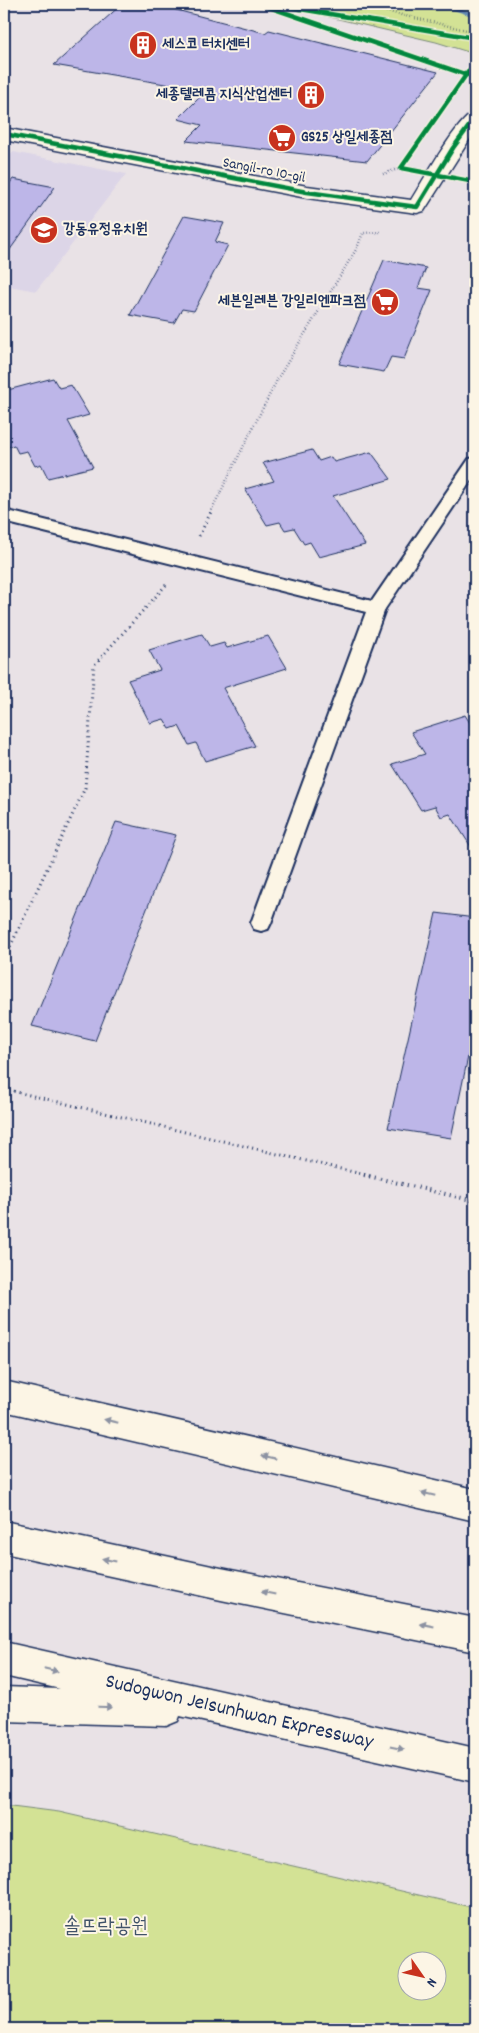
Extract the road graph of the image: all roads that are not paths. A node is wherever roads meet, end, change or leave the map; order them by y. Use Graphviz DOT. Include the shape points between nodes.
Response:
graph roads {
  1 [pos="475,118"];
  2 [pos="4,134"];
  3 [pos="475,463"];
  4 [pos="4,516"];
  5 [pos="376,608"];
  6 [pos="261,923"];
  7 [pos="4,1396"];
  8 [pos="475,1505"];
  9 [pos="4,1537"];
  10 [pos="475,1635"];
  11 [pos="4,1659"];
  12 [pos="4,1704"];
  13 [pos="230,1711"];
  14 [pos="475,1765"];
  1 -- 2 [label="main road, Sangil-ro 10-gil" via="417,207 307,192"];
  3 -- 5 [label="lane"];
  4 -- 5 [label="lane"];
  5 -- 6 [label="lane"];
  8 -- 7 [label="main road, one-way"];
  10 -- 9 [label="main road, one-way"];
  11 -- 13 [label="main road, Sudogwon Je1sunhwan Expressway, one-way"];
  12 -- 13 [label="main road, one-way"];
  13 -- 14 [label="main road, Sudogwon Je1sunhwan Expressway, one-way"];
}
